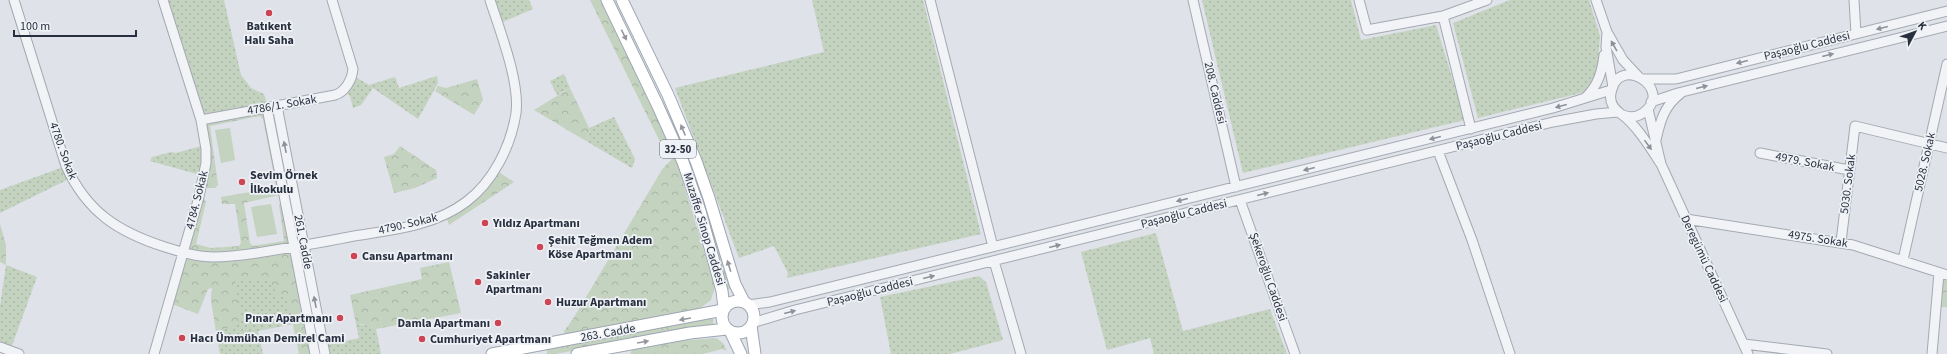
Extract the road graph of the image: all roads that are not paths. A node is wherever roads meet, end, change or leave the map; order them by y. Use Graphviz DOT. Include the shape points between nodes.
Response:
graph roads {
  1 [pos="14,0"];
  2 [pos="163,0"];
  3 [pos="332,0"];
  4 [pos="490,0"];
  5 [pos="607,0"];
  6 [pos="622,0"];
  7 [pos="930,0"];
  8 [pos="1193,0"];
  9 [pos="1359,0"];
  10 [pos="1487,0"];
  11 [pos="1596,0"];
  12 [pos="1854,0"];
  13 [pos="1947,11"];
  14 [pos="1443,16"];
  15 [pos="1947,26"];
  16 [pos="1606,32"];
  17 [pos="1856,34"];
  18 [pos="1606,47"];
  19 [pos="1947,64"];
  20 [pos="1641,78"];
  21 [pos="1612,89"];
  22 [pos="1682,92"];
  23 [pos="1583,100"];
  24 [pos="278,106"];
  25 [pos="1650,106"];
  26 [pos="267,108"];
  27 [pos="1621,113"];
  28 [pos="201,120"];
  29 [pos="1471,129"];
  30 [pos="1656,141"];
  31 [pos="1929,144"];
  32 [pos="1947,148"];
  33 [pos="1438,151"];
  34 [pos="1760,153"];
  35 [pos="1661,164"];
  36 [pos="1849,170"];
  37 [pos="1236,187"];
  38 [pos="1240,200"];
  39 [pos="1686,219"];
  40 [pos="1841,242"];
  41 [pos="304,245"];
  42 [pos="294,247"];
  43 [pos="993,247"];
  44 [pos="183,253"];
  45 [pos="1903,260"];
  46 [pos="994,261"];
  47 [pos="1943,274"];
  48 [pos="746,303"];
  49 [pos="724,309"];
  50 [pos="752,325"];
  51 [pos="729,330"];
  52 [pos="1744,344"];
  53 [pos="0,347"];
  54 [pos="622,350"];
  55 [pos="19,354"];
  56 [pos="154,354"];
  57 [pos="315,354"];
  58 [pos="325,354"];
  59 [pos="492,354"];
  60 [pos="577,354"];
  61 [pos="741,354"];
  62 [pos="755,354"];
  63 [pos="1021,354"];
  64 [pos="1295,354"];
  65 [pos="1510,354"];
  66 [pos="1748,354"];
  67 [pos="1827,354"];
  68 [pos="1932,354"];
  1 -- 44 [label="street, 4780. Sokak" via="66,166 76,187 94,208 118,228 144,241"];
  2 -- 28 [label="street, 4784. Sokak"];
  3 -- 24 [label="street, 4786/1. Sokak" via="352,62 352,74 346,87 338,94"];
  4 -- 41 [label="street, 4790. Sokak" via="507,55 516,104 514,121 505,149 486,181 464,203 433,220"];
  5 -- 49 [label="main road, Muzaffer Sinop Caddesi / 32-50, one-way" via="683,162 723,293"];
  48 -- 6 [label="main road, Muzaffer Sinop Caddesi / 32-50, one-way" via="735,284 696,161 668,95"];
  7 -- 43 [label="street"];
  8 -- 37 [label="street, 208. Caddesi"];
  9 -- 14 [label="street" via="1367,30"];
  10 -- 14 [label="street"];
  11 -- 16 [label="street"];
  12 -- 17 [label="street"];
  13 -- 17 [label="street, Paşaoğlu Caddesi, one-way"];
  14 -- 29 [label="street"];
  22 -- 15 [label="street, Paşaoğlu Caddesi, one-way"];
  16 -- 18 [label="street"];
  20 -- 16 [label="street, one-way" via="1620,55"];
  17 -- 20 [label="street, Paşaoğlu Caddesi, one-way" via="1676,79"];
  18 -- 21 [label="street"];
  18 -- 23 [label="street" via="1599,79"];
  19 -- 31 [label="street, 5028. Sokak"];
  20 -- 21 [label="street" via="1627,75"];
  20 -- 25 [label="street" via="1650,86"];
  21 -- 23 [label="street, Paşaoğlu Caddesi"];
  21 -- 27 [label="street" via="1612,102"];
  22 -- 25 [label="street, Paşaoğlu Caddesi"];
  22 -- 30 [label="street" via="1671,101 1664,113"];
  23 -- 29 [label="street, Paşaoğlu Caddesi, one-way"];
  24 -- 26 [label="street, 4786/1. Sokak"];
  41 -- 24 [label="street, 261. Cadde, one-way"];
  25 -- 27 [label="street" via="1641,115 1634,117"];
  25 -- 30 [label="street, Deregümü Caddesi"];
  26 -- 28 [label="street, 4786/1. Sokak"];
  26 -- 42 [label="street, 261. Cadde"];
  27 -- 33 [label="street, Paşaoğlu Caddesi" via="1568,119"];
  27 -- 35 [label="street, Deregümü Caddesi, one-way"];
  28 -- 44 [label="street, 4784. Sokak" via="206,164"];
  29 -- 37 [label="street, Paşaoğlu Caddesi, one-way"];
  30 -- 35 [label="street, Deregümü Caddesi"];
  31 -- 32 [label="street"];
  31 -- 36 [label="street, 5030. Sokak" via="1855,126"];
  31 -- 45 [label="street, 5028. Sokak"];
  38 -- 33 [label="street, Paşaoğlu Caddesi, one-way"];
  33 -- 65 [label="street" via="1472,240"];
  34 -- 36 [label="street, 4979. Sokak"];
  35 -- 39 [label="street, Deregümü Caddesi"];
  36 -- 40 [label="street, 5030. Sokak"];
  37 -- 43 [label="street, Paşaoğlu Caddesi, one-way"];
  46 -- 38 [label="street, Paşaoğlu Caddesi, one-way"];
  38 -- 64 [label="street, Şekeroğlu Caddesi"];
  39 -- 40 [label="street, 4975. Sokak"];
  39 -- 52 [label="street, Deregümü Caddesi"];
  40 -- 45 [label="street, 4975. Sokak"];
  41 -- 42 [label="street, 4790. Sokak"];
  58 -- 41 [label="street, 261. Cadde, one-way"];
  42 -- 44 [label="street, 4780. Sokak" via="226,257 204,257"];
  42 -- 57 [label="street, 261. Cadde"];
  43 -- 48 [label="street, Paşaoğlu Caddesi" via="770,302"];
  44 -- 56 [label="street, 4784. Sokak"];
  45 -- 47 [label="street, 4975. Sokak"];
  50 -- 46 [label="street, Paşaoğlu Caddesi, one-way" via="795,310"];
  46 -- 63 [label="street"];
  47 -- 68 [label="street"];
  48 -- 49 [label="main road" via="733,301"];
  48 -- 50 [label="main road" via="754,314"];
  49 -- 51 [label="main road" via="723,323"];
  49 -- 59 [label="main road, 263. Cadde, one-way"];
  50 -- 51 [label="main road" via="744,332"];
  50 -- 62 [label="main road"];
  54 -- 51 [label="main road, 263. Cadde, one-way" via="690,333"];
  51 -- 61 [label="main road"];
  52 -- 66 [label="street, Deregümü Caddesi"];
  52 -- 67 [label="street"];
  53 -- 55 [label="street"];
  54 -- 60 [label="main road, 263. Cadde"];
}
